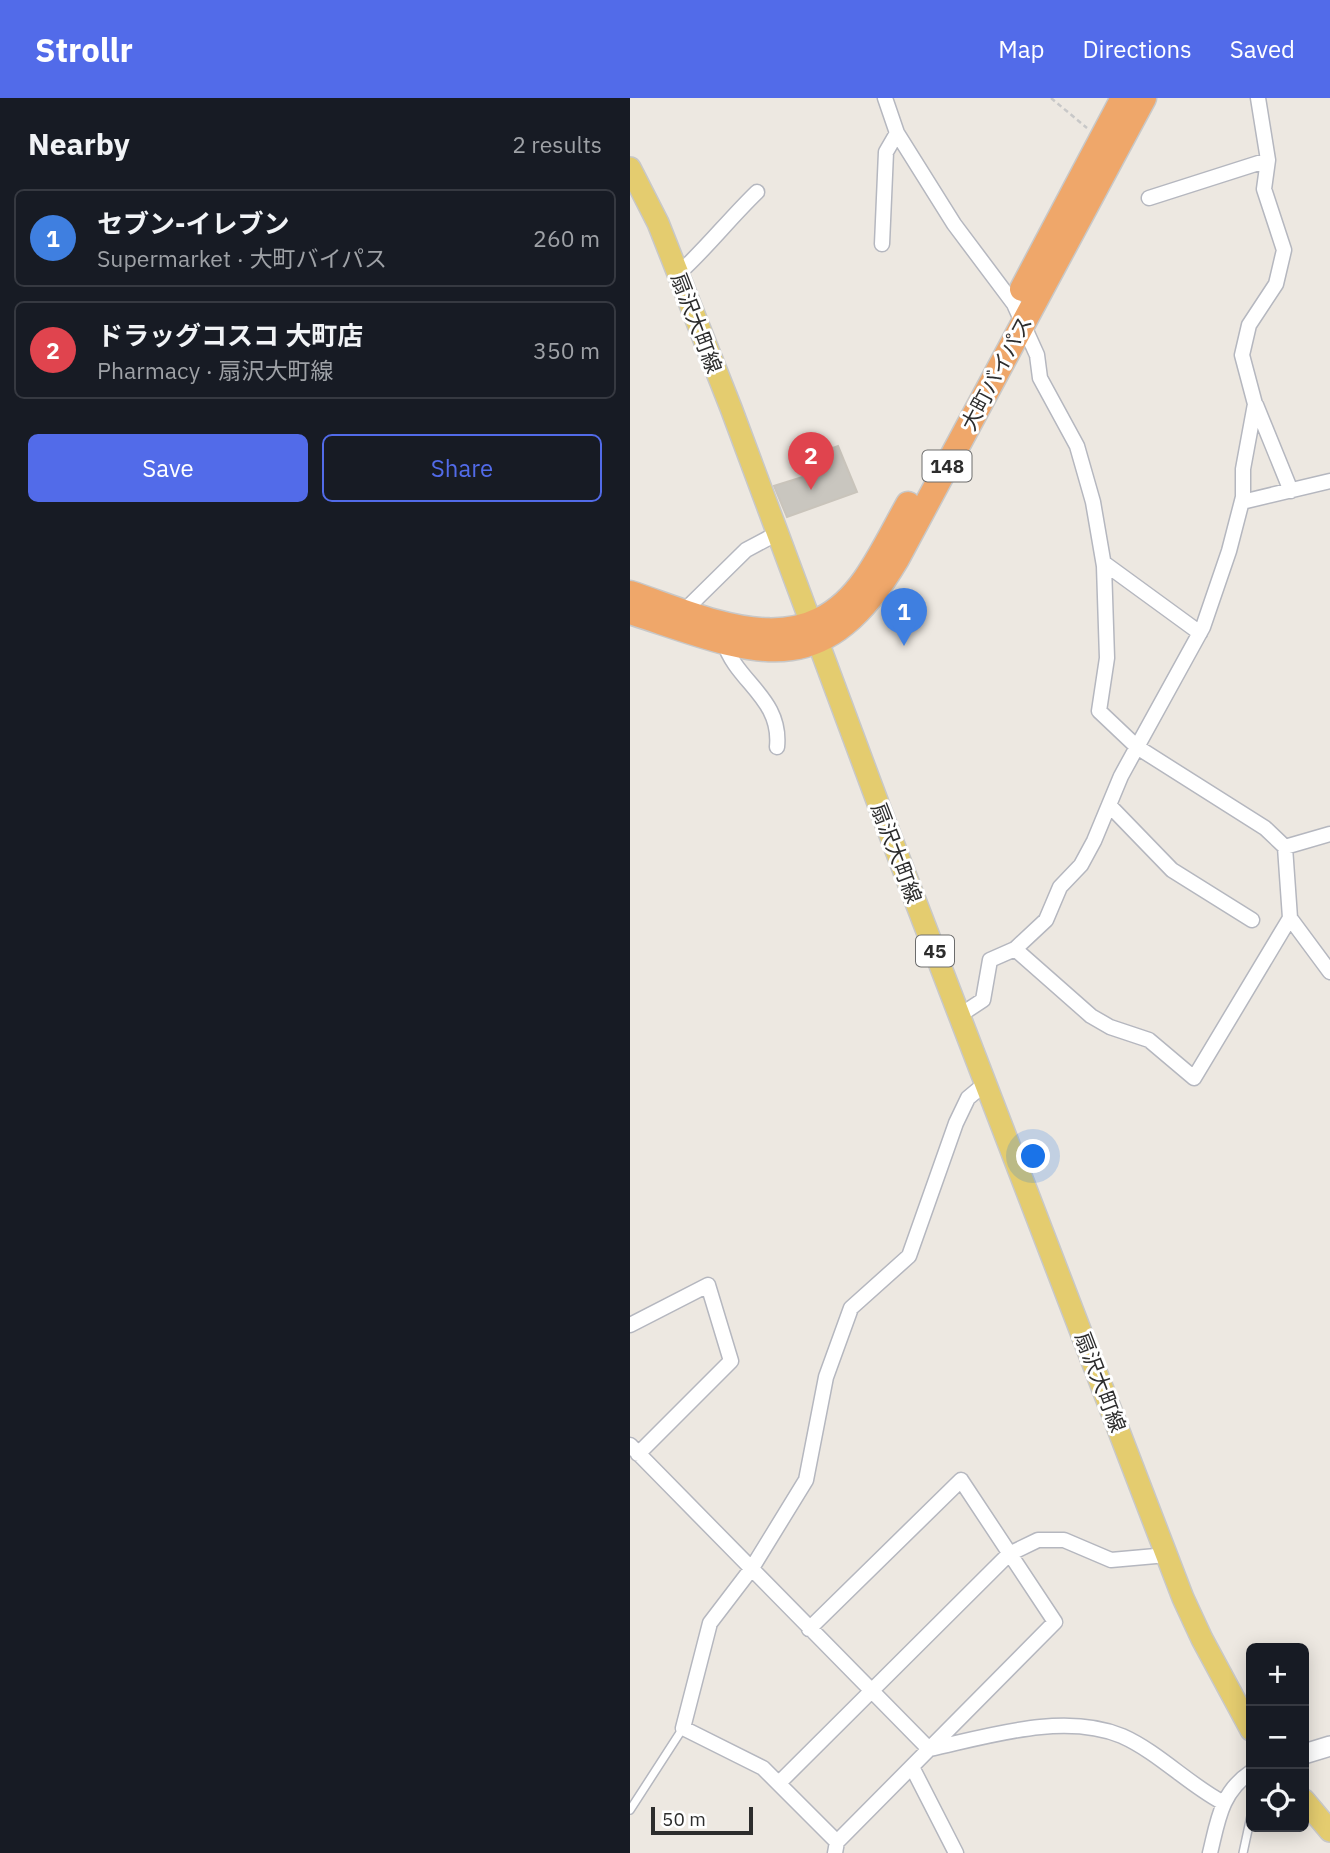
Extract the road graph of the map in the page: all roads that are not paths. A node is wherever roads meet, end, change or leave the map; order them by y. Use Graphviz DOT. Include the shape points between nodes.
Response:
graph roads {
  1 [pos="885,98"];
  2 [pos="1123,98"];
  3 [pos="1144,98"];
  4 [pos="1258,98"];
  5 [pos="897,133"];
  6 [pos="1268,160"];
  7 [pos="630,167"];
  8 [pos="757,192"];
  9 [pos="1149,198"];
  10 [pos="882,244"];
  11 [pos="678,274"];
  12 [pos="1018,314"];
  13 [pos="1255,404"];
  14 [pos="1330,481"];
  15 [pos="1291,491"];
  16 [pos="1242,502"];
  17 [pos="776,534"];
  18 [pos="1104,563"];
  19 [pos="630,593"];
  20 [pos="684,611"];
  21 [pos="630,612"];
  22 [pos="814,633"];
  23 [pos="1200,633"];
  24 [pos="724,642"];
  25 [pos="777,747"];
  26 [pos="1136,747"];
  27 [pos="1109,805"];
  28 [pos="1330,834"];
  29 [pos="1285,847"];
  30 [pos="1290,918"];
  31 [pos="1252,920"];
  32 [pos="1015,949"];
  33 [pos="1330,972"];
  34 [pos="960,1015"];
  35 [pos="986,1083"];
  36 [pos="630,1325"];
  37 [pos="634,1449"];
  38 [pos="1009,1554"];
  39 [pos="1167,1555"];
  40 [pos="752,1568"];
  41 [pos="809,1629"];
  42 [pos="872,1692"];
  43 [pos="1246,1721"];
  44 [pos="682,1728"];
  45 [pos="1330,1746"];
  46 [pos="929,1749"];
  47 [pos="1309,1752"];
  48 [pos="912,1767"];
  49 [pos="1246,1776"];
  50 [pos="779,1783"];
  51 [pos="1222,1802"];
  52 [pos="1309,1806"];
  53 [pos="630,1810"];
  54 [pos="1330,1831"];
  55 [pos="1248,1832"];
  56 [pos="836,1848"];
  57 [pos="956,1853"];
  58 [pos="1210,1853"];
  59 [pos="1244,1853"];
  1 -- 5 [label="street"];
  2 -- 12 [label="highway, 大町バイパス / 148"];
  3 -- 12 [label="highway, 大町バイパス / 148"];
  4 -- 6 [label="street"];
  5 -- 10 [label="street" via="886,152"];
  5 -- 12 [label="street"];
  6 -- 9 [label="street"];
  6 -- 13 [label="street" via="1264,189 1284,250 1276,284 1249,325 1242,355"];
  7 -- 11 [label="main road, 扇沢大町線 / 45"];
  8 -- 11 [label="street"];
  11 -- 17 [label="main road, 扇沢大町線 / 45"];
  12 -- 18 [label="street" via="1037,355 1040,378 1077,446"];
  12 -- 22 [label="highway, 大町バイパス / 148" via="882,584 849,622"];
  13 -- 15 [label="street"];
  13 -- 16 [label="street"];
  14 -- 15 [label="street"];
  15 -- 16 [label="street"];
  16 -- 23 [label="street"];
  17 -- 20 [label="street" via="746,550"];
  17 -- 22 [label="main road, 扇沢大町線 / 45"];
  18 -- 23 [label="street"];
  18 -- 26 [label="street" via="1107,658 1100,711"];
  19 -- 20 [label="highway, 大町バイパス / 148"];
  20 -- 22 [label="highway, 大町バイパス / 148" via="755,631"];
  21 -- 24 [label="highway, 大町バイパス / 148"];
  22 -- 24 [label="highway, 大町バイパス / 148" via="803,648 762,650"];
  22 -- 34 [label="main road, 扇沢大町線 / 45"];
  23 -- 26 [label="street"];
  24 -- 25 [label="street" via="728,656 757,688 779,727"];
  26 -- 27 [label="street"];
  26 -- 29 [label="street" via="1265,828"];
  27 -- 31 [label="street" via="1172,870"];
  27 -- 32 [label="street" via="1081,865 1060,887 1046,920"];
  28 -- 29 [label="street"];
  29 -- 30 [label="street"];
  30 -- 32 [label="street" via="1194,1078 1149,1040 1091,1016"];
  30 -- 33 [label="street"];
  32 -- 34 [label="street" via="990,960 983,1000"];
  34 -- 35 [label="main road, 扇沢大町線 / 45"];
  35 -- 39 [label="main road, 扇沢大町線 / 45"];
  35 -- 40 [label="street" via="968,1098 956,1124 909,1256 851,1308 826,1377 806,1480"];
  36 -- 37 [label="street" via="708,1285 731,1361"];
  37 -- 40 [label="street"];
  38 -- 39 [label="street" via="1038,1540 1064,1540 1111,1560"];
  38 -- 41 [label="street" via="961,1480"];
  38 -- 42 [label="street"];
  38 -- 46 [label="street" via="1055,1622"];
  39 -- 43 [label="main road, 扇沢大町線 / 45" via="1202,1639"];
  40 -- 41 [label="street"];
  40 -- 44 [label="street" via="710,1623"];
  41 -- 42 [label="street"];
  42 -- 46 [label="street"];
  42 -- 50 [label="street"];
  44 -- 50 [label="street" via="763,1768"];
  44 -- 53 [label="lane"];
  45 -- 47 [label="street"];
  46 -- 48 [label="street"];
  46 -- 51 [label="street" via="1021,1729 1076,1727 1122,1736"];
  48 -- 56 [label="street"];
  48 -- 57 [label="street"];
  49 -- 51 [label="street"];
  50 -- 56 [label="street"];
  51 -- 58 [label="street"];
  52 -- 54 [label="main road"];
  55 -- 59 [label="lane"];
}
